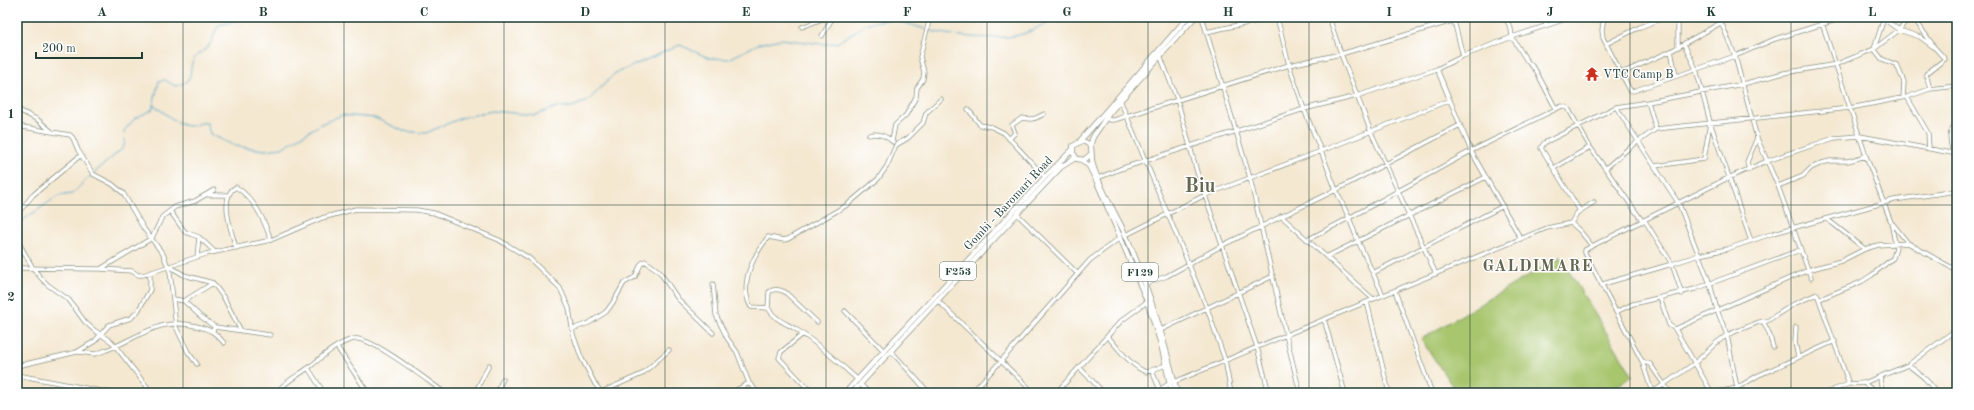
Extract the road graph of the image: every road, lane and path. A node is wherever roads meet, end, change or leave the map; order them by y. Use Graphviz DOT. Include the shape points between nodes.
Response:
graph roads {
  1 [pos="827,17"];
  2 [pos="833,17"];
  3 [pos="930,17"];
  4 [pos="1188,17"];
  5 [pos="1194,17"];
  6 [pos="1202,17"];
  7 [pos="1277,17"];
  8 [pos="1329,17"];
  9 [pos="1452,17"];
  10 [pos="1466,17"];
  11 [pos="1505,17"];
  12 [pos="1545,17"];
  13 [pos="1572,17"];
  14 [pos="1604,17"];
  15 [pos="1666,17"];
  16 [pos="1678,17"];
  17 [pos="1719,17"];
  18 [pos="1731,17"];
  19 [pos="1820,17"];
  20 [pos="1845,17"];
  21 [pos="1909,17"];
  22 [pos="1913,17"];
  23 [pos="1883,18"];
  24 [pos="1454,22"];
  25 [pos="1721,23"];
  26 [pos="1823,24"];
  27 [pos="1546,26"];
  28 [pos="802,27"];
  29 [pos="1899,30"];
  30 [pos="1206,32"];
  31 [pos="822,36"];
  32 [pos="1512,37"];
  33 [pos="1606,44"];
  34 [pos="1684,44"];
  35 [pos="1678,46"];
  36 [pos="1935,48"];
  37 [pos="1874,49"];
  38 [pos="1671,51"];
  39 [pos="1341,54"];
  40 [pos="1160,55"];
  41 [pos="1463,56"];
  42 [pos="1735,56"];
  43 [pos="1837,64"];
  44 [pos="1289,65"];
  45 [pos="1436,69"];
  46 [pos="1696,69"];
  47 [pos="1622,73"];
  48 [pos="1676,75"];
  49 [pos="1743,84"];
  50 [pos="1222,85"];
  51 [pos="1957,86"];
  52 [pos="1930,89"];
  53 [pos="1702,92"];
  54 [pos="1357,96"];
  55 [pos="1905,97"];
  56 [pos="941,99"];
  57 [pos="1177,99"];
  58 [pos="1120,100"];
  59 [pos="1450,100"];
  60 [pos="1648,102"];
  61 [pos="1616,107"];
  62 [pos="1850,108"];
  63 [pos="17,109"];
  64 [pos="968,109"];
  65 [pos="1304,109"];
  66 [pos="1556,109"];
  67 [pos="1044,114"];
  68 [pos="1126,115"];
  69 [pos="1106,118"];
  70 [pos="1752,118"];
  71 [pos="1710,122"];
  72 [pos="1957,123"];
  73 [pos="1577,125"];
  74 [pos="17,126"];
  75 [pos="1460,126"];
  76 [pos="1656,129"];
  77 [pos="51,131"];
  78 [pos="1236,131"];
  79 [pos="1371,132"];
  80 [pos="869,135"];
  81 [pos="1860,136"];
  82 [pos="1757,138"];
  83 [pos="1009,139"];
  84 [pos="892,141"];
  85 [pos="1080,141"];
  86 [pos="1639,141"];
  87 [pos="896,145"];
  88 [pos="1090,146"];
  89 [pos="1190,146"];
  90 [pos="1590,147"];
  91 [pos="1929,148"];
  92 [pos="1072,150"];
  93 [pos="1321,151"];
  94 [pos="1471,151"];
  95 [pos="1955,154"];
  96 [pos="81,155"];
  97 [pos="1090,155"];
  98 [pos="1866,156"];
  99 [pos="1075,158"];
  100 [pos="1082,160"];
  101 [pos="1145,161"];
  102 [pos="1767,161"];
  103 [pos="1386,164"];
  104 [pos="1655,166"];
  105 [pos="1554,168"];
  106 [pos="1606,168"];
  107 [pos="1749,170"];
  108 [pos="1045,177"];
  109 [pos="1486,177"];
  110 [pos="1098,178"];
  111 [pos="1250,178"];
  112 [pos="1728,178"];
  113 [pos="1778,186"];
  114 [pos="214,190"];
  115 [pos="1336,190"];
  116 [pos="1398,191"];
  117 [pos="1957,191"];
  118 [pos="229,194"];
  119 [pos="1205,196"];
  120 [pos="202,198"];
  121 [pos="1594,202"];
  122 [pos="1883,203"];
  123 [pos="1679,204"];
  124 [pos="1503,206"];
  125 [pos="170,211"];
  126 [pos="1580,211"];
  127 [pos="17,214"];
  128 [pos="1017,214"];
  129 [pos="1167,215"];
  130 [pos="1409,215"];
  131 [pos="1281,216"];
  132 [pos="1348,218"];
  133 [pos="1826,219"];
  134 [pos="1644,221"];
  135 [pos="1891,222"];
  136 [pos="1571,223"];
  137 [pos="1260,228"];
  138 [pos="1793,228"];
  139 [pos="1124,236"];
  140 [pos="199,237"];
  141 [pos="152,238"];
  142 [pos="1521,239"];
  143 [pos="271,240"];
  144 [pos="1307,240"];
  145 [pos="1358,240"];
  146 [pos="1751,241"];
  147 [pos="1896,243"];
  148 [pos="1908,243"];
  149 [pos="20,245"];
  150 [pos="1223,245"];
  151 [pos="1592,246"];
  152 [pos="236,248"];
  153 [pos="1424,248"];
  154 [pos="1865,249"];
  155 [pos="1800,250"];
  156 [pos="215,252"];
  157 [pos="1699,254"];
  158 [pos="197,257"];
  159 [pos="1326,257"];
  160 [pos="1672,264"];
  161 [pos="1188,265"];
  162 [pos="168,266"];
  163 [pos="1957,267"];
  164 [pos="17,268"];
  165 [pos="33,268"];
  166 [pos="101,269"];
  167 [pos="1808,270"];
  168 [pos="150,273"];
  169 [pos="1373,273"];
  170 [pos="1078,274"];
  171 [pos="1436,274"];
  172 [pos="1273,276"];
  173 [pos="1811,278"];
  174 [pos="213,283"];
  175 [pos="713,284"];
  176 [pos="1145,284"];
  177 [pos="1603,284"];
  178 [pos="1710,284"];
  179 [pos="944,289"];
  180 [pos="1395,291"];
  181 [pos="1238,294"];
  182 [pos="1682,294"];
  183 [pos="1383,295"];
  184 [pos="1660,298"];
  185 [pos="174,299"];
  186 [pos="1373,299"];
  187 [pos="937,300"];
  188 [pos="1149,300"];
  189 [pos="1820,300"];
  190 [pos="184,301"];
  191 [pos="1367,302"];
  192 [pos="768,308"];
  193 [pos="1207,308"];
  194 [pos="1717,310"];
  195 [pos="845,311"];
  196 [pos="1616,312"];
  197 [pos="1324,319"];
  198 [pos="1763,321"];
  199 [pos="818,322"];
  200 [pos="175,323"];
  201 [pos="1796,327"];
  202 [pos="214,328"];
  203 [pos="240,329"];
  204 [pos="572,329"];
  205 [pos="1675,329"];
  206 [pos="1957,329"];
  207 [pos="1161,330"];
  208 [pos="713,333"];
  209 [pos="101,334"];
  210 [pos="803,334"];
  211 [pos="270,335"];
  212 [pos="1286,335"];
  213 [pos="1728,335"];
  214 [pos="1108,337"];
  215 [pos="1835,341"];
  216 [pos="224,343"];
  217 [pos="115,346"];
  218 [pos="1257,346"];
  219 [pos="337,347"];
  220 [pos="1773,347"];
  221 [pos="669,350"];
  222 [pos="884,351"];
  223 [pos="891,351"];
  224 [pos="77,352"];
  225 [pos="1798,357"];
  226 [pos="1225,360"];
  227 [pos="1001,361"];
  228 [pos="1642,361"];
  229 [pos="1695,362"];
  230 [pos="197,364"];
  231 [pos="489,365"];
  232 [pos="1166,365"];
  233 [pos="1908,365"];
  234 [pos="17,366"];
  235 [pos="1079,367"];
  236 [pos="308,368"];
  237 [pos="1152,371"];
  238 [pos="17,375"];
  239 [pos="1880,377"];
  240 [pos="503,378"];
  241 [pos="859,382"];
  242 [pos="1172,382"];
  243 [pos="749,383"];
  244 [pos="1864,383"];
  245 [pos="1665,384"];
  246 [pos="1849,384"];
  247 [pos="1737,388"];
  248 [pos="975,389"];
  249 [pos="1160,390"];
  250 [pos="1268,391"];
  251 [pos="602,392"];
  252 [pos="1652,392"];
  253 [pos="112,393"];
  254 [pos="152,393"];
  255 [pos="276,393"];
  256 [pos="324,393"];
  257 [pos="368,393"];
  258 [pos="446,393"];
  259 [pos="475,393"];
  260 [pos="496,393"];
  261 [pos="731,393"];
  262 [pos="758,393"];
  263 [pos="812,393"];
  264 [pos="845,393"];
  265 [pos="852,393"];
  266 [pos="869,393"];
  267 [pos="929,393"];
  268 [pos="970,393"];
  269 [pos="979,393"];
  270 [pos="1034,393"];
  271 [pos="1056,393"];
  272 [pos="1104,393"];
  273 [pos="1155,393"];
  274 [pos="1172,393"];
  275 [pos="1176,393"];
  276 [pos="1231,393"];
  277 [pos="1257,393"];
  278 [pos="1300,393"];
  279 [pos="1345,393"];
  280 [pos="1389,393"];
  281 [pos="1432,393"];
  282 [pos="1670,393"];
  283 [pos="1712,393"];
  284 [pos="1738,393"];
  285 [pos="1825,393"];
  286 [pos="1876,393"];
  287 [pos="1882,393"];
  288 [pos="1935,393"];
  1 -- 28 [label="street"];
  2 -- 31 [label="street"];
  3 -- 84 [label="street" via="920,57 923,79 906,115 895,125"];
  4 -- 85 [label="main road, F253"];
  5 -- 40 [label="main road"];
  6 -- 30 [label="street"];
  7 -- 30 [label="street"];
  7 -- 44 [label="street"];
  8 -- 39 [label="street"];
  9 -- 24 [label="street"];
  10 -- 24 [label="street"];
  11 -- 32 [label="street"];
  12 -- 27 [label="street"];
  13 -- 27 [label="street"];
  14 -- 33 [label="street" via="1602,30"];
  15 -- 33 [label="street"];
  16 -- 35 [label="street"];
  17 -- 25 [label="street"];
  18 -- 25 [label="street"];
  19 -- 26 [label="street"];
  20 -- 26 [label="street"];
  21 -- 29 [label="street"];
  22 -- 36 [label="street"];
  23 -- 29 [label="street"];
  23 -- 37 [label="street"];
  24 -- 39 [label="street"];
  24 -- 41 [label="street"];
  25 -- 34 [label="street"];
  25 -- 42 [label="street"];
  26 -- 42 [label="street" via="1775,39"];
  26 -- 43 [label="street"];
  27 -- 32 [label="street"];
  29 -- 36 [label="street" via="1920,37"];
  29 -- 37 [label="street"];
  30 -- 50 [label="street"];
  32 -- 41 [label="street"];
  32 -- 66 [label="street" via="1535,69"];
  33 -- 47 [label="street"];
  34 -- 35 [label="street"];
  34 -- 46 [label="street"];
  35 -- 38 [label="street"];
  36 -- 52 [label="street" via="1945,59 1926,74"];
  37 -- 43 [label="street"];
  37 -- 55 [label="street" via="1882,59 1897,65 1904,82"];
  38 -- 47 [label="street"];
  38 -- 48 [label="street"];
  39 -- 44 [label="street"];
  39 -- 54 [label="street"];
  40 -- 57 [label="street"];
  40 -- 58 [label="main road"];
  41 -- 45 [label="street"];
  42 -- 46 [label="street"];
  42 -- 49 [label="street"];
  43 -- 49 [label="street" via="1784,73"];
  43 -- 62 [label="street"];
  44 -- 50 [label="street"];
  44 -- 65 [label="street"];
  45 -- 54 [label="street"];
  45 -- 59 [label="street"];
  46 -- 48 [label="street"];
  46 -- 53 [label="street"];
  47 -- 48 [label="street" via="1630,90 1633,91"];
  49 -- 53 [label="street"];
  49 -- 70 [label="street"];
  50 -- 57 [label="street"];
  50 -- 78 [label="street"];
  51 -- 52 [label="street"];
  52 -- 55 [label="street"];
  53 -- 60 [label="street"];
  53 -- 71 [label="street"];
  54 -- 65 [label="street"];
  54 -- 79 [label="street"];
  55 -- 62 [label="street"];
  55 -- 91 [label="street" via="1928,133"];
  56 -- 87 [label="street" via="926,112 923,123 908,138"];
  57 -- 68 [label="street"];
  57 -- 89 [label="street"];
  58 -- 68 [label="street"];
  58 -- 69 [label="main road"];
  59 -- 75 [label="street"];
  59 -- 79 [label="street"];
  60 -- 61 [label="street"];
  60 -- 76 [label="street"];
  61 -- 73 [label="street"];
  61 -- 86 [label="street"];
  62 -- 70 [label="street"];
  62 -- 81 [label="street"];
  63 -- 77 [label="street" via="38,120"];
  64 -- 83 [label="street" via="980,125 998,130"];
  65 -- 78 [label="street"];
  65 -- 93 [label="street"];
  66 -- 73 [label="street" via="1565,106"];
  66 -- 94 [label="street"];
  67 -- 83 [label="street" via="1030,121 1022,118 1014,123 1012,125 1015,133"];
  68 -- 69 [label="street" via="1110,120"];
  68 -- 101 [label="street"];
  69 -- 88 [label="main road"];
  70 -- 71 [label="street"];
  70 -- 82 [label="street"];
  71 -- 76 [label="street"];
  71 -- 104 [label="street" via="1704,159"];
  71 -- 112 [label="street"];
  72 -- 95 [label="street" via="1950,134"];
  73 -- 90 [label="street"];
  73 -- 105 [label="street" via="1542,145 1541,148"];
  74 -- 77 [label="street"];
  75 -- 94 [label="street"];
  75 -- 103 [label="street"];
  76 -- 86 [label="street"];
  77 -- 96 [label="street" via="70,135"];
  78 -- 89 [label="street"];
  78 -- 111 [label="street"];
  79 -- 93 [label="street"];
  79 -- 103 [label="street"];
  80 -- 84 [label="street" via="881,135"];
  81 -- 91 [label="street"];
  81 -- 98 [label="street"];
  81 -- 102 [label="street" via="1834,138"];
  82 -- 102 [label="street"];
  82 -- 107 [label="street" via="1749,157"];
  83 -- 108 [label="street"];
  84 -- 87 [label="street"];
  85 -- 88 [label="main road"];
  85 -- 92 [label="main road, F253"];
  86 -- 104 [label="street"];
  86 -- 106 [label="street"];
  87 -- 192 [label="street" via="878,179 847,205 788,239 768,237 748,271 747,278 748,300 751,307"];
  88 -- 97 [label="main road"];
  89 -- 101 [label="street"];
  89 -- 119 [label="street"];
  90 -- 105 [label="street"];
  90 -- 106 [label="street"];
  91 -- 95 [label="street"];
  92 -- 99 [label="main road"];
  92 -- 108 [label="main road, Gombi - Baromari Road / F253"];
  93 -- 111 [label="street"];
  93 -- 115 [label="street"];
  94 -- 109 [label="street"];
  94 -- 116 [label="street"];
  96 -- 127 [label="street" via="33,194"];
  96 -- 141 [label="street" via="93,174 123,193 144,230"];
  97 -- 100 [label="main road"];
  97 -- 110 [label="main road, F129"];
  98 -- 113 [label="street" via="1848,161 1822,163 1811,168 1803,176"];
  98 -- 122 [label="street"];
  99 -- 100 [label="main road"];
  99 -- 128 [label="main road, Gombi - Baromari Road / F253" via="1061,167"];
  100 -- 139 [label="main road, F129" via="1089,166"];
  101 -- 110 [label="street"];
  101 -- 129 [label="street"];
  102 -- 107 [label="street"];
  102 -- 113 [label="street"];
  103 -- 115 [label="street"];
  103 -- 116 [label="street"];
  104 -- 123 [label="street"];
  105 -- 126 [label="street"];
  106 -- 134 [label="street"];
  107 -- 112 [label="street"];
  108 -- 179 [label="main road, Gombi - Baromari Road / F253"];
  109 -- 124 [label="street"];
  109 -- 130 [label="street"];
  110 -- 139 [label="main road, F129"];
  111 -- 119 [label="street"];
  111 -- 137 [label="street"];
  112 -- 123 [label="street"];
  112 -- 146 [label="street"];
  113 -- 138 [label="street"];
  114 -- 120 [label="street"];
  115 -- 131 [label="street"];
  115 -- 132 [label="street"];
  116 -- 130 [label="street"];
  116 -- 132 [label="street"];
  117 -- 122 [label="street"];
  118 -- 120 [label="street" via="214,194"];
  118 -- 143 [label="street" via="236,188 246,196 261,214"];
  118 -- 152 [label="street" via="227,206"];
  119 -- 129 [label="street"];
  119 -- 150 [label="street"];
  120 -- 125 [label="street"];
  121 -- 126 [label="street"];
  122 -- 133 [label="street"];
  122 -- 135 [label="street"];
  123 -- 134 [label="street"];
  123 -- 157 [label="street"];
  124 -- 142 [label="street"];
  124 -- 153 [label="street"];
  125 -- 140 [label="street" via="185,232"];
  125 -- 141 [label="street" via="162,217"];
  126 -- 136 [label="street"];
  128 -- 170 [label="street"];
  128 -- 179 [label="main road, Gombi - Baromari Road / F253"];
  129 -- 139 [label="street"];
  129 -- 161 [label="street"];
  130 -- 145 [label="street"];
  130 -- 153 [label="street"];
  131 -- 137 [label="street"];
  131 -- 144 [label="street"];
  132 -- 144 [label="street"];
  132 -- 145 [label="street"];
  133 -- 138 [label="street"];
  133 -- 154 [label="street"];
  134 -- 151 [label="street"];
  134 -- 160 [label="street"];
  135 -- 147 [label="street"];
  135 -- 148 [label="street"];
  136 -- 142 [label="street" via="1547,228"];
  136 -- 151 [label="street"];
  137 -- 150 [label="street"];
  137 -- 172 [label="street"];
  138 -- 146 [label="street"];
  138 -- 155 [label="street"];
  139 -- 170 [label="street" via="1105,248"];
  139 -- 176 [label="main road, F129"];
  139 -- 188 [label="main road, F129"];
  140 -- 156 [label="street"];
  140 -- 158 [label="street"];
  141 -- 162 [label="street" via="161,249"];
  141 -- 166 [label="street"];
  142 -- 171 [label="street"];
  143 -- 152 [label="street"];
  143 -- 204 [label="street" via="322,218 356,209 417,210 434,213 499,240 529,258 560,288 569,308"];
  144 -- 159 [label="street"];
  145 -- 159 [label="street"];
  145 -- 169 [label="street"];
  146 -- 157 [label="street"];
  147 -- 148 [label="street"];
  147 -- 154 [label="street"];
  147 -- 189 [label="street" via="1893,258 1872,275"];
  148 -- 163 [label="street" via="1952,268"];
  149 -- 165 [label="street"];
  150 -- 161 [label="street"];
  150 -- 181 [label="street"];
  151 -- 177 [label="street" via="1585,250 1585,253"];
  152 -- 156 [label="street"];
  153 -- 169 [label="street"];
  153 -- 171 [label="street"];
  154 -- 167 [label="street" via="1841,261"];
  155 -- 167 [label="street"];
  155 -- 178 [label="street"];
  156 -- 158 [label="street"];
  157 -- 160 [label="street"];
  157 -- 178 [label="street"];
  158 -- 162 [label="street"];
  159 -- 186 [label="street"];
  160 -- 177 [label="street"];
  160 -- 182 [label="street"];
  161 -- 176 [label="street"];
  161 -- 193 [label="street"];
  162 -- 168 [label="street"];
  162 -- 174 [label="street" via="184,275"];
  162 -- 185 [label="street"];
  164 -- 165 [label="street"];
  165 -- 166 [label="street"];
  165 -- 209 [label="street" via="48,285 69,300 85,322"];
  166 -- 168 [label="street" via="132,271 138,275"];
  167 -- 173 [label="street"];
  167 -- 194 [label="street"];
  168 -- 209 [label="street" via="150,290 135,315 125,321 109,325"];
  169 -- 183 [label="street"];
  170 -- 227 [label="street"];
  171 -- 180 [label="street"];
  172 -- 181 [label="street"];
  172 -- 212 [label="street"];
  174 -- 190 [label="street"];
  174 -- 203 [label="street"];
  175 -- 243 [label="street" via="716,315 737,352"];
  176 -- 188 [label="main road, F129"];
  177 -- 196 [label="street"];
  178 -- 182 [label="street"];
  178 -- 194 [label="street"];
  179 -- 187 [label="main road, Gombi - Baromari Road / F253"];
  179 -- 222 [label="main road, Gombi - Baromari Road / F253"];
  180 -- 183 [label="street"];
  180 -- 281 [label="street"];
  181 -- 193 [label="street"];
  181 -- 218 [label="street"];
  182 -- 184 [label="street"];
  183 -- 186 [label="street"];
  184 -- 196 [label="street" via="1633,304"];
  184 -- 205 [label="street" via="1669,325"];
  185 -- 190 [label="street"];
  185 -- 200 [label="street"];
  186 -- 191 [label="street"];
  187 -- 223 [label="main road, Gombi - Baromari Road / F253"];
  187 -- 227 [label="street"];
  188 -- 207 [label="main road, F129"];
  188 -- 214 [label="street" via="1121,321"];
  188 -- 232 [label="main road, F129"];
  189 -- 198 [label="street" via="1817,294"];
  189 -- 215 [label="street"];
  190 -- 202 [label="street"];
  191 -- 197 [label="street"];
  191 -- 280 [label="street"];
  192 -- 199 [label="street" via="769,292 780,290"];
  192 -- 210 [label="street" via="775,317"];
  193 -- 207 [label="street"];
  193 -- 226 [label="street"];
  194 -- 205 [label="street"];
  194 -- 213 [label="street"];
  195 -- 222 [label="street"];
  196 -- 228 [label="street"];
  197 -- 212 [label="street"];
  197 -- 279 [label="street"];
  198 -- 213 [label="street"];
  198 -- 220 [label="street"];
  200 -- 202 [label="street"];
  200 -- 217 [label="street" via="144,331"];
  200 -- 230 [label="street" via="188,352"];
  201 -- 225 [label="street"];
  202 -- 203 [label="street"];
  202 -- 216 [label="street"];
  203 -- 211 [label="street"];
  204 -- 208 [label="street" via="589,324 606,312 624,283 633,280 642,261 645,261 659,271 678,299"];
  204 -- 251 [label="street" via="581,357"];
  205 -- 229 [label="street"];
  206 -- 233 [label="street"];
  207 -- 242 [label="main road, F129"];
  209 -- 217 [label="street"];
  209 -- 224 [label="street"];
  210 -- 241 [label="street"];
  210 -- 263 [label="street" via="781,352 779,358"];
  212 -- 218 [label="street"];
  212 -- 278 [label="street"];
  213 -- 229 [label="street"];
  213 -- 247 [label="street"];
  214 -- 235 [label="street"];
  214 -- 237 [label="street" via="1131,362 1146,372"];
  215 -- 225 [label="street"];
  215 -- 246 [label="street"];
  217 -- 224 [label="street" via="95,354"];
  217 -- 254 [label="street"];
  218 -- 226 [label="street"];
  218 -- 250 [label="street"];
  219 -- 236 [label="street"];
  219 -- 257 [label="street"];
  219 -- 258 [label="street" via="356,339 371,344"];
  221 -- 251 [label="street" via="642,374"];
  222 -- 241 [label="main road, Gombi - Baromari Road / F253"];
  223 -- 241 [label="main road, Gombi - Baromari Road / F253"];
  223 -- 267 [label="street"];
  224 -- 234 [label="street"];
  225 -- 247 [label="street"];
  226 -- 242 [label="street"];
  226 -- 276 [label="street"];
  227 -- 248 [label="street"];
  227 -- 270 [label="street"];
  228 -- 245 [label="street" via="1650,364"];
  228 -- 252 [label="street"];
  229 -- 245 [label="street"];
  229 -- 283 [label="street"];
  231 -- 259 [label="street"];
  232 -- 237 [label="street"];
  232 -- 242 [label="main road, F129"];
  233 -- 239 [label="street"];
  233 -- 288 [label="street" via="1933,387"];
  235 -- 271 [label="street"];
  235 -- 272 [label="street"];
  236 -- 255 [label="street" via="285,383"];
  236 -- 256 [label="street"];
  237 -- 249 [label="street"];
  238 -- 253 [label="street"];
  239 -- 244 [label="street"];
  239 -- 287 [label="street"];
  240 -- 260 [label="street"];
  241 -- 264 [label="main road, Gombi - Baromari Road / F253"];
  241 -- 265 [label="main road, Gombi - Baromari Road / F253"];
  241 -- 266 [label="street"];
  242 -- 249 [label="street"];
  242 -- 274 [label="main road, F129"];
  242 -- 275 [label="main road, F129"];
  243 -- 261 [label="street"];
  243 -- 262 [label="street"];
  244 -- 246 [label="street"];
  244 -- 286 [label="street"];
  245 -- 252 [label="street"];
  245 -- 282 [label="street"];
  246 -- 285 [label="street"];
  247 -- 283 [label="street"];
  247 -- 284 [label="street"];
  248 -- 268 [label="street"];
  248 -- 269 [label="street"];
  249 -- 273 [label="street"];
  250 -- 277 [label="street"];
}
